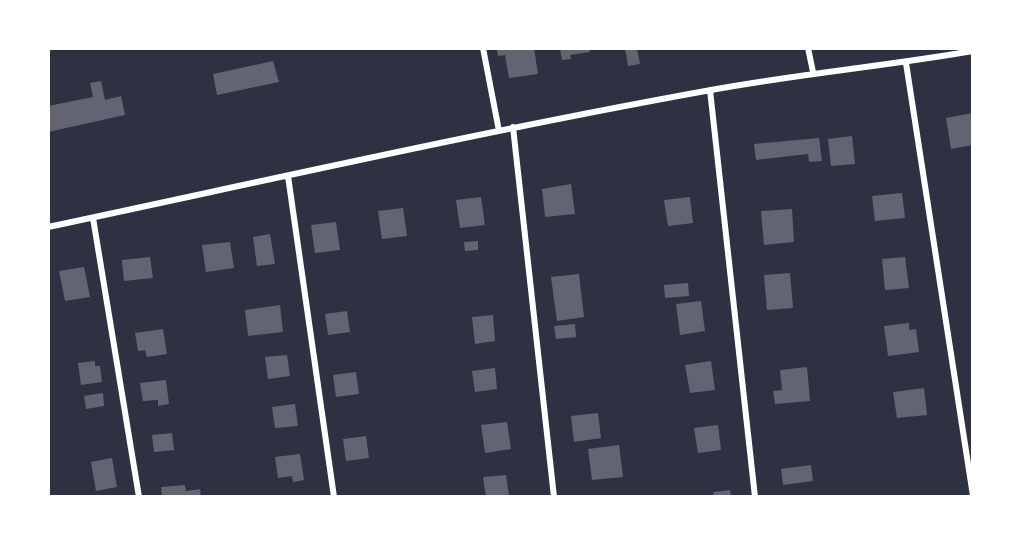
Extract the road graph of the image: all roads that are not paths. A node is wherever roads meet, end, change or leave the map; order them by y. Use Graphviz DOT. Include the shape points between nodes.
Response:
graph roads {
  1 [pos="483,48"];
  2 [pos="808,48"];
  3 [pos="973,51"];
  4 [pos="906,63"];
  5 [pos="813,72"];
  6 [pos="710,90"];
  7 [pos="513,128"];
  8 [pos="499,130"];
  9 [pos="288,176"];
  10 [pos="93,218"];
  11 [pos="48,227"];
  12 [pos="973,496"];
  13 [pos="139,497"];
  14 [pos="334,497"];
  15 [pos="554,497"];
  16 [pos="755,497"];
  1 -- 8 [label="street"];
  2 -- 5 [label="street"];
  3 -- 4 [label="street"];
  4 -- 5 [label="street"];
  4 -- 12 [label="street"];
  5 -- 6 [label="street"];
  6 -- 7 [label="street"];
  6 -- 16 [label="street"];
  7 -- 8 [label="street"];
  7 -- 15 [label="street"];
  8 -- 9 [label="street"];
  9 -- 10 [label="street"];
  9 -- 14 [label="street"];
  10 -- 11 [label="street"];
  10 -- 13 [label="street"];
}
